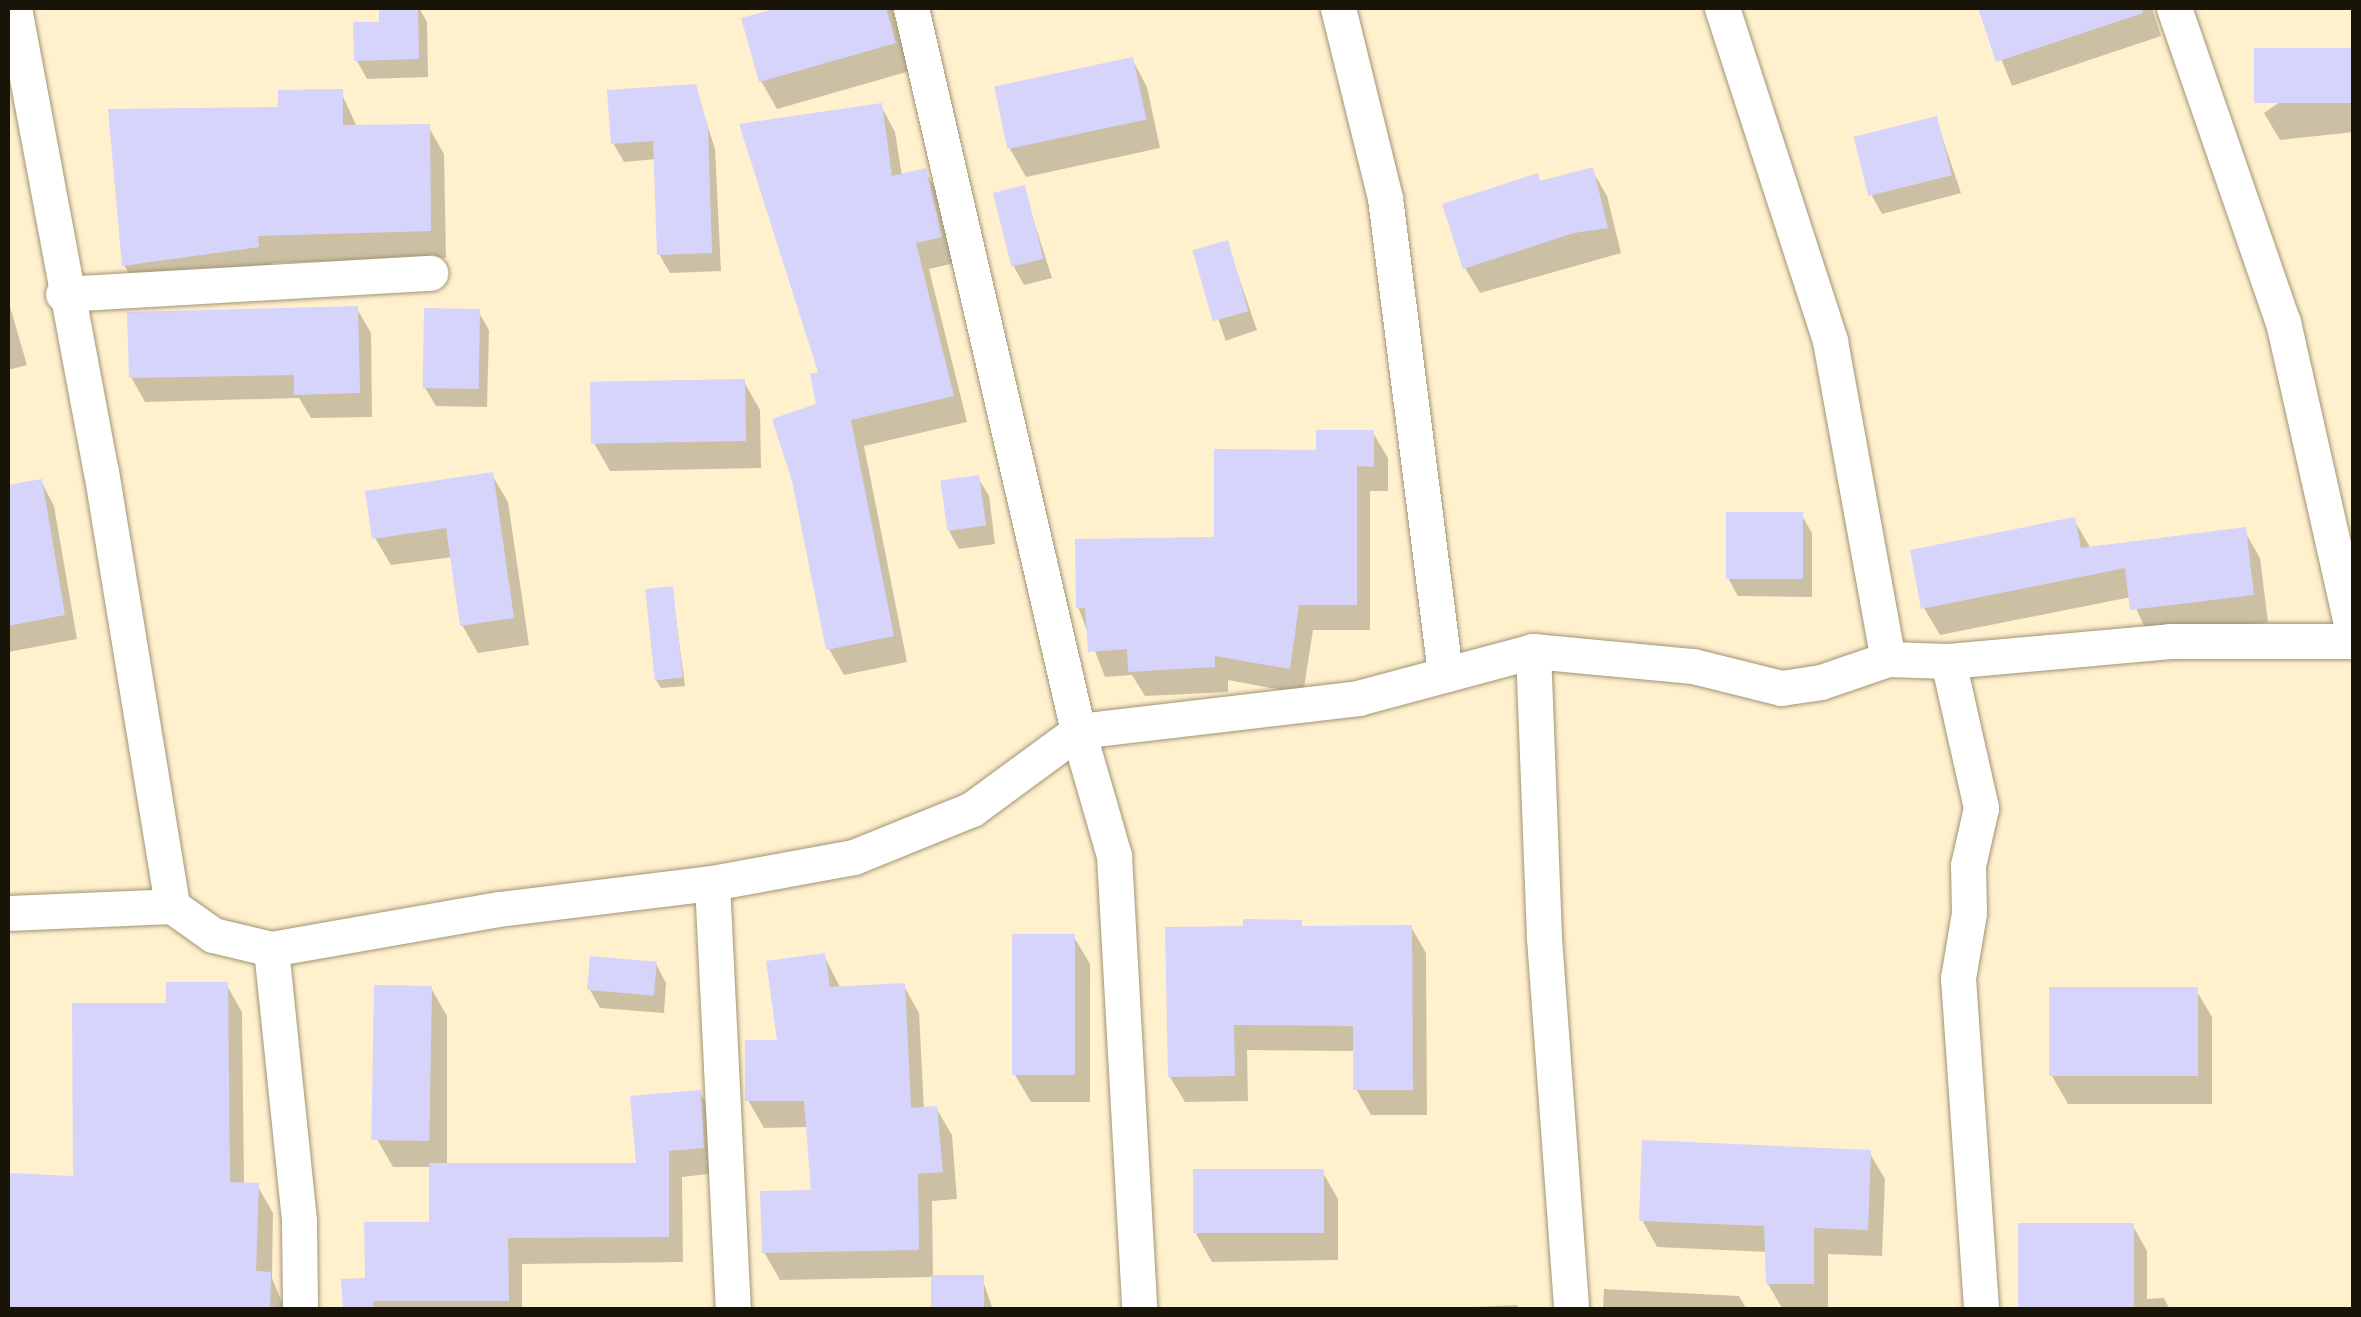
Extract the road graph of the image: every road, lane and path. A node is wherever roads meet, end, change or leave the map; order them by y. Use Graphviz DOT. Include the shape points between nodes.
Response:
graph roads {
  1 [pos="14,8"];
  2 [pos="911,8"];
  3 [pos="1338,8"];
  4 [pos="1722,8"];
  5 [pos="2174,8"];
  6 [pos="430,273"];
  7 [pos="63,294"];
  8 [pos="2354,639"];
  9 [pos="1533,651"];
  10 [pos="1888,659"];
  11 [pos="1948,661"];
  12 [pos="1445,674"];
  13 [pos="1078,731"];
  14 [pos="712,883"];
  15 [pos="172,906"];
  16 [pos="8,913"];
  17 [pos="271,949"];
  18 [pos="300,1310"];
  19 [pos="732,1310"];
  20 [pos="1139,1310"];
  21 [pos="1572,1310"];
  22 [pos="1982,1310"];
  1 -- 7 [label="street"];
  2 -- 13 [label="street"];
  3 -- 12 [label="street" via="1385,198"];
  4 -- 10 [label="street" via="1830,341"];
  5 -- 8 [label="street" via="2283,322"];
  6 -- 7 [label="street"];
  7 -- 15 [label="street" via="101,471"];
  8 -- 11 [label="street" via="2170,640"];
  9 -- 10 [label="street" via="1694,666 1781,688"];
  9 -- 12 [label="street"];
  9 -- 21 [label="street" via="1544,938"];
  10 -- 11 [label="street"];
  11 -- 22 [label="street" via="1982,808 1968,865 1958,978"];
  12 -- 13 [label="street" via="1358,698"];
  13 -- 14 [label="street" via="955,816 854,857"];
  13 -- 20 [label="street" via="1114,856"];
  14 -- 17 [label="street" via="499,909"];
  14 -- 19 [label="street"];
  15 -- 16 [label="street"];
  15 -- 17 [label="street" via="214,935"];
  17 -- 18 [label="street" via="298,1222"];
}
